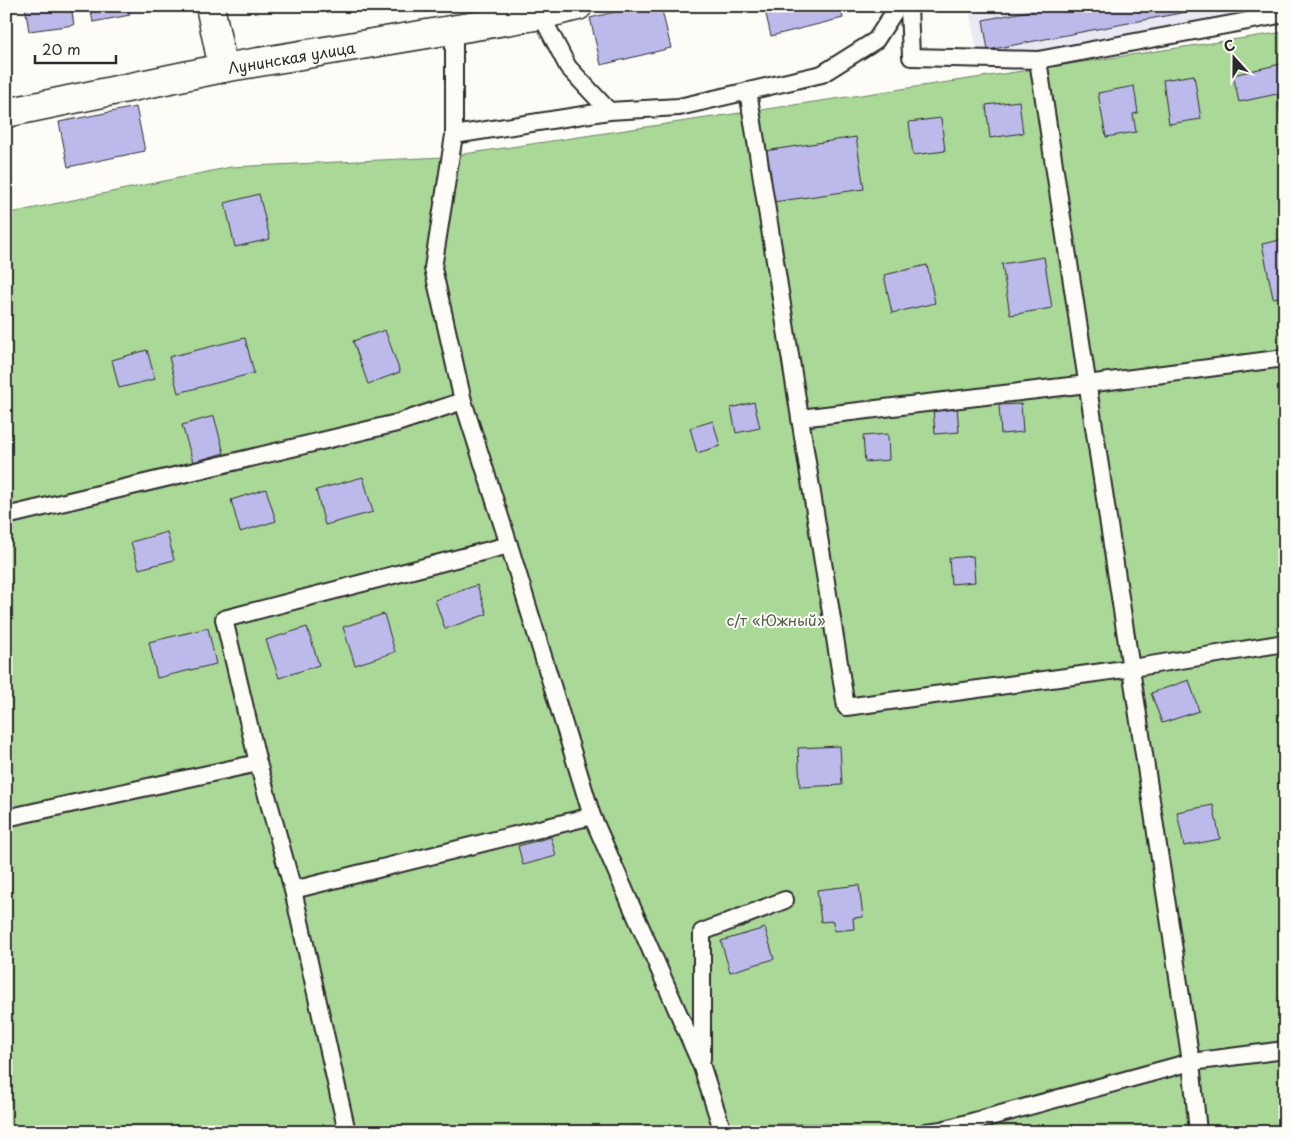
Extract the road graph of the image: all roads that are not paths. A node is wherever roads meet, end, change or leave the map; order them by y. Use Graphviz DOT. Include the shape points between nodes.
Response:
graph roads {
  1 [pos="210,6"];
  2 [pos="578,6"];
  3 [pos="898,6"];
  4 [pos="909,6"];
  5 [pos="540,10"];
  6 [pos="1285,14"];
  7 [pos="454,29"];
  8 [pos="1038,60"];
  9 [pos="223,68"];
  10 [pos="748,91"];
  11 [pos="609,111"];
  12 [pos="6,113"];
  13 [pos="454,135"];
  14 [pos="1285,358"];
  15 [pos="1087,384"];
  16 [pos="463,401"];
  17 [pos="800,418"];
  18 [pos="6,516"];
  19 [pos="509,545"];
  20 [pos="1285,643"];
  21 [pos="1132,668"];
  22 [pos="258,763"];
  23 [pos="592,816"];
  24 [pos="6,818"];
  25 [pos="293,890"];
  26 [pos="785,900"];
  27 [pos="1285,1050"];
  28 [pos="1191,1062"];
  29 [pos="702,1067"];
  30 [pos="347,1132"];
  31 [pos="723,1132"];
  32 [pos="926,1132"];
  33 [pos="1198,1132"];
  1 -- 9 [label="street"];
  2 -- 5 [label="street, Лунинская улица"];
  3 -- 10 [label="lane" via="876,40 822,74"];
  4 -- 8 [label="lane" via="911,57"];
  5 -- 7 [label="street, Лунинская улица"];
  5 -- 11 [label="lane" via="568,67"];
  6 -- 8 [label="lane"];
  7 -- 9 [label="street, Лунинская улица"];
  7 -- 13 [label="lane"];
  8 -- 15 [label="lane"];
  9 -- 12 [label="street, Лунинская улица"];
  10 -- 11 [label="lane" via="679,107"];
  10 -- 17 [label="lane"];
  11 -- 13 [label="lane"];
  13 -- 16 [label="lane" via="433,268"];
  14 -- 15 [label="lane"];
  15 -- 17 [label="lane"];
  15 -- 21 [label="lane"];
  16 -- 18 [label="lane" via="397,423"];
  16 -- 19 [label="lane"];
  17 -- 21 [label="lane" via="846,707"];
  19 -- 22 [label="lane" via="224,619"];
  19 -- 23 [label="lane"];
  20 -- 21 [label="lane"];
  21 -- 28 [label="lane"];
  22 -- 24 [label="lane"];
  22 -- 25 [label="lane"];
  23 -- 25 [label="lane"];
  23 -- 29 [label="lane"];
  25 -- 30 [label="lane"];
  26 -- 29 [label="lane" via="702,932"];
  27 -- 28 [label="lane"];
  28 -- 32 [label="lane"];
  28 -- 33 [label="lane"];
  29 -- 31 [label="lane"];
}
